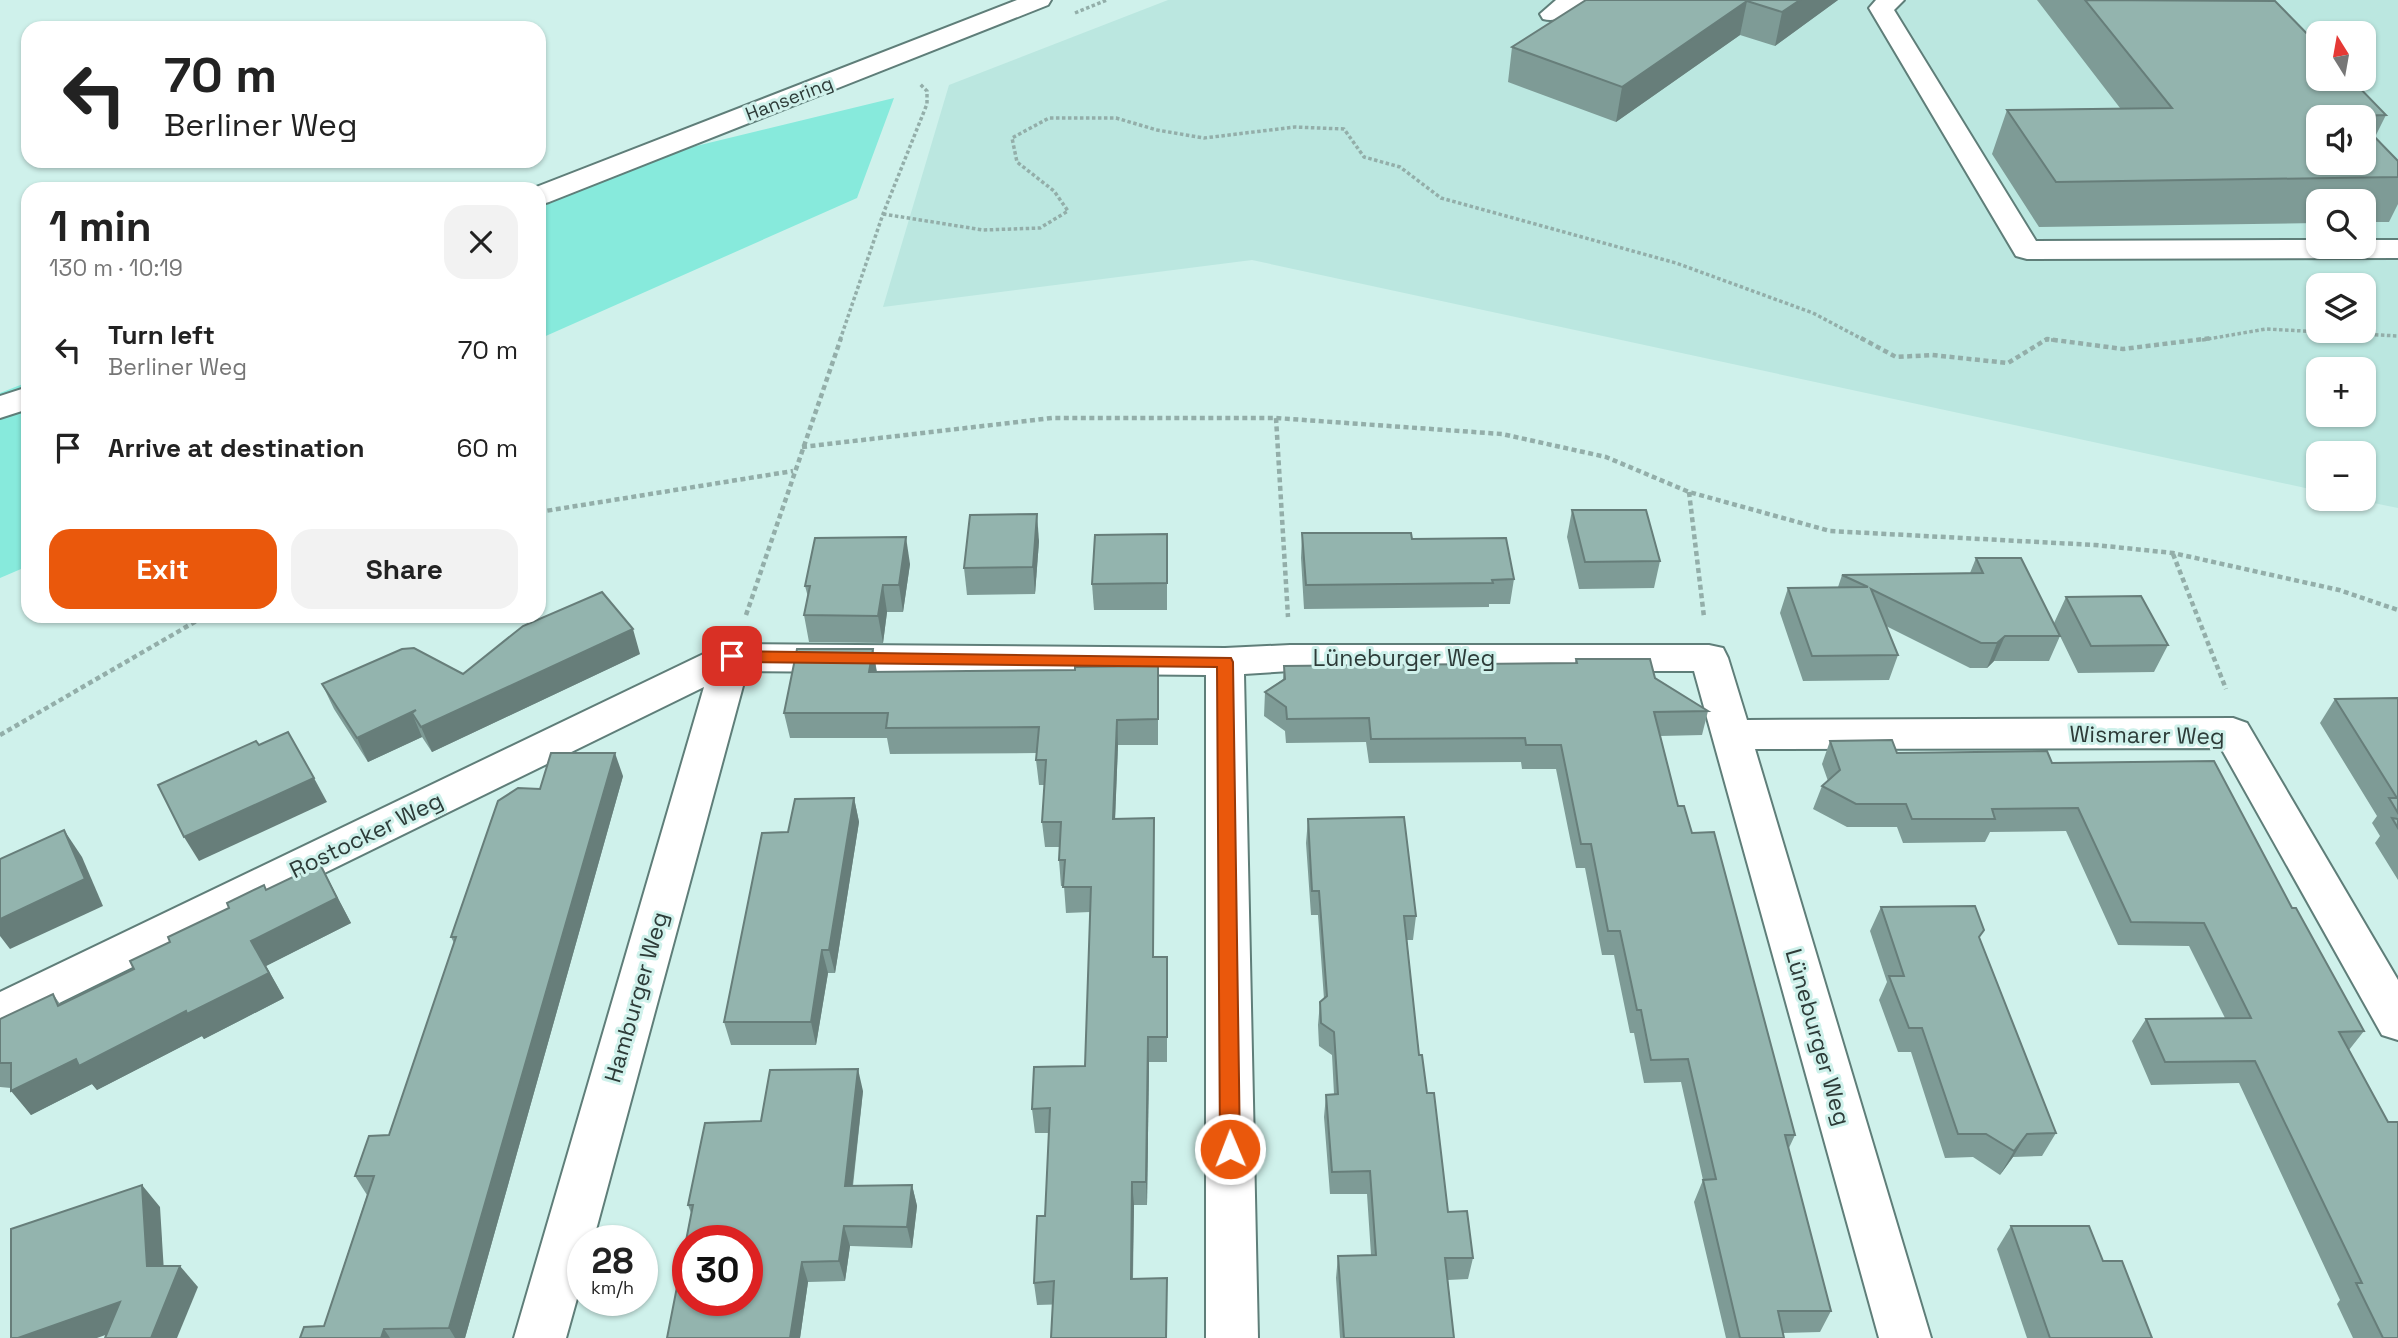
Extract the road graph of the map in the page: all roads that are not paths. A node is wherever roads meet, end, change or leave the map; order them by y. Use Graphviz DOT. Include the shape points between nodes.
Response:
graph roads {
  1 [pos="1040,0"];
  2 [pos="1573,0"];
  3 [pos="1892,0"];
  4 [pos="1552,14"];
  5 [pos="546,193"];
  6 [pos="2398,249"];
  7 [pos="21,400"];
  8 [pos="0,408"];
  9 [pos="732,656"];
  10 [pos="1225,662"];
  11 [pos="1730,735"];
  12 [pos="0,1013"];
  13 [pos="2398,1021"];
  14 [pos="540,1338"];
  15 [pos="1232,1338"];
  16 [pos="1905,1338"];
  1 -- 5 [label="street, Hansering"];
  2 -- 4 [label="street"];
  3 -- 6 [label="street" via="1881,8 2027,250"];
  7 -- 8 [label="street"];
  9 -- 10 [label="street, Lüneburger Weg"];
  9 -- 12 [label="street, Rostocker Weg"];
  9 -- 14 [label="street, Hamburger Weg"];
  10 -- 11 [label="street, Lüneburger Weg" via="1709,658"];
  10 -- 15 [label="street"];
  11 -- 13 [label="street, Wismarer Weg" via="2233,733"];
  11 -- 16 [label="street, Lüneburger Weg"];
}
